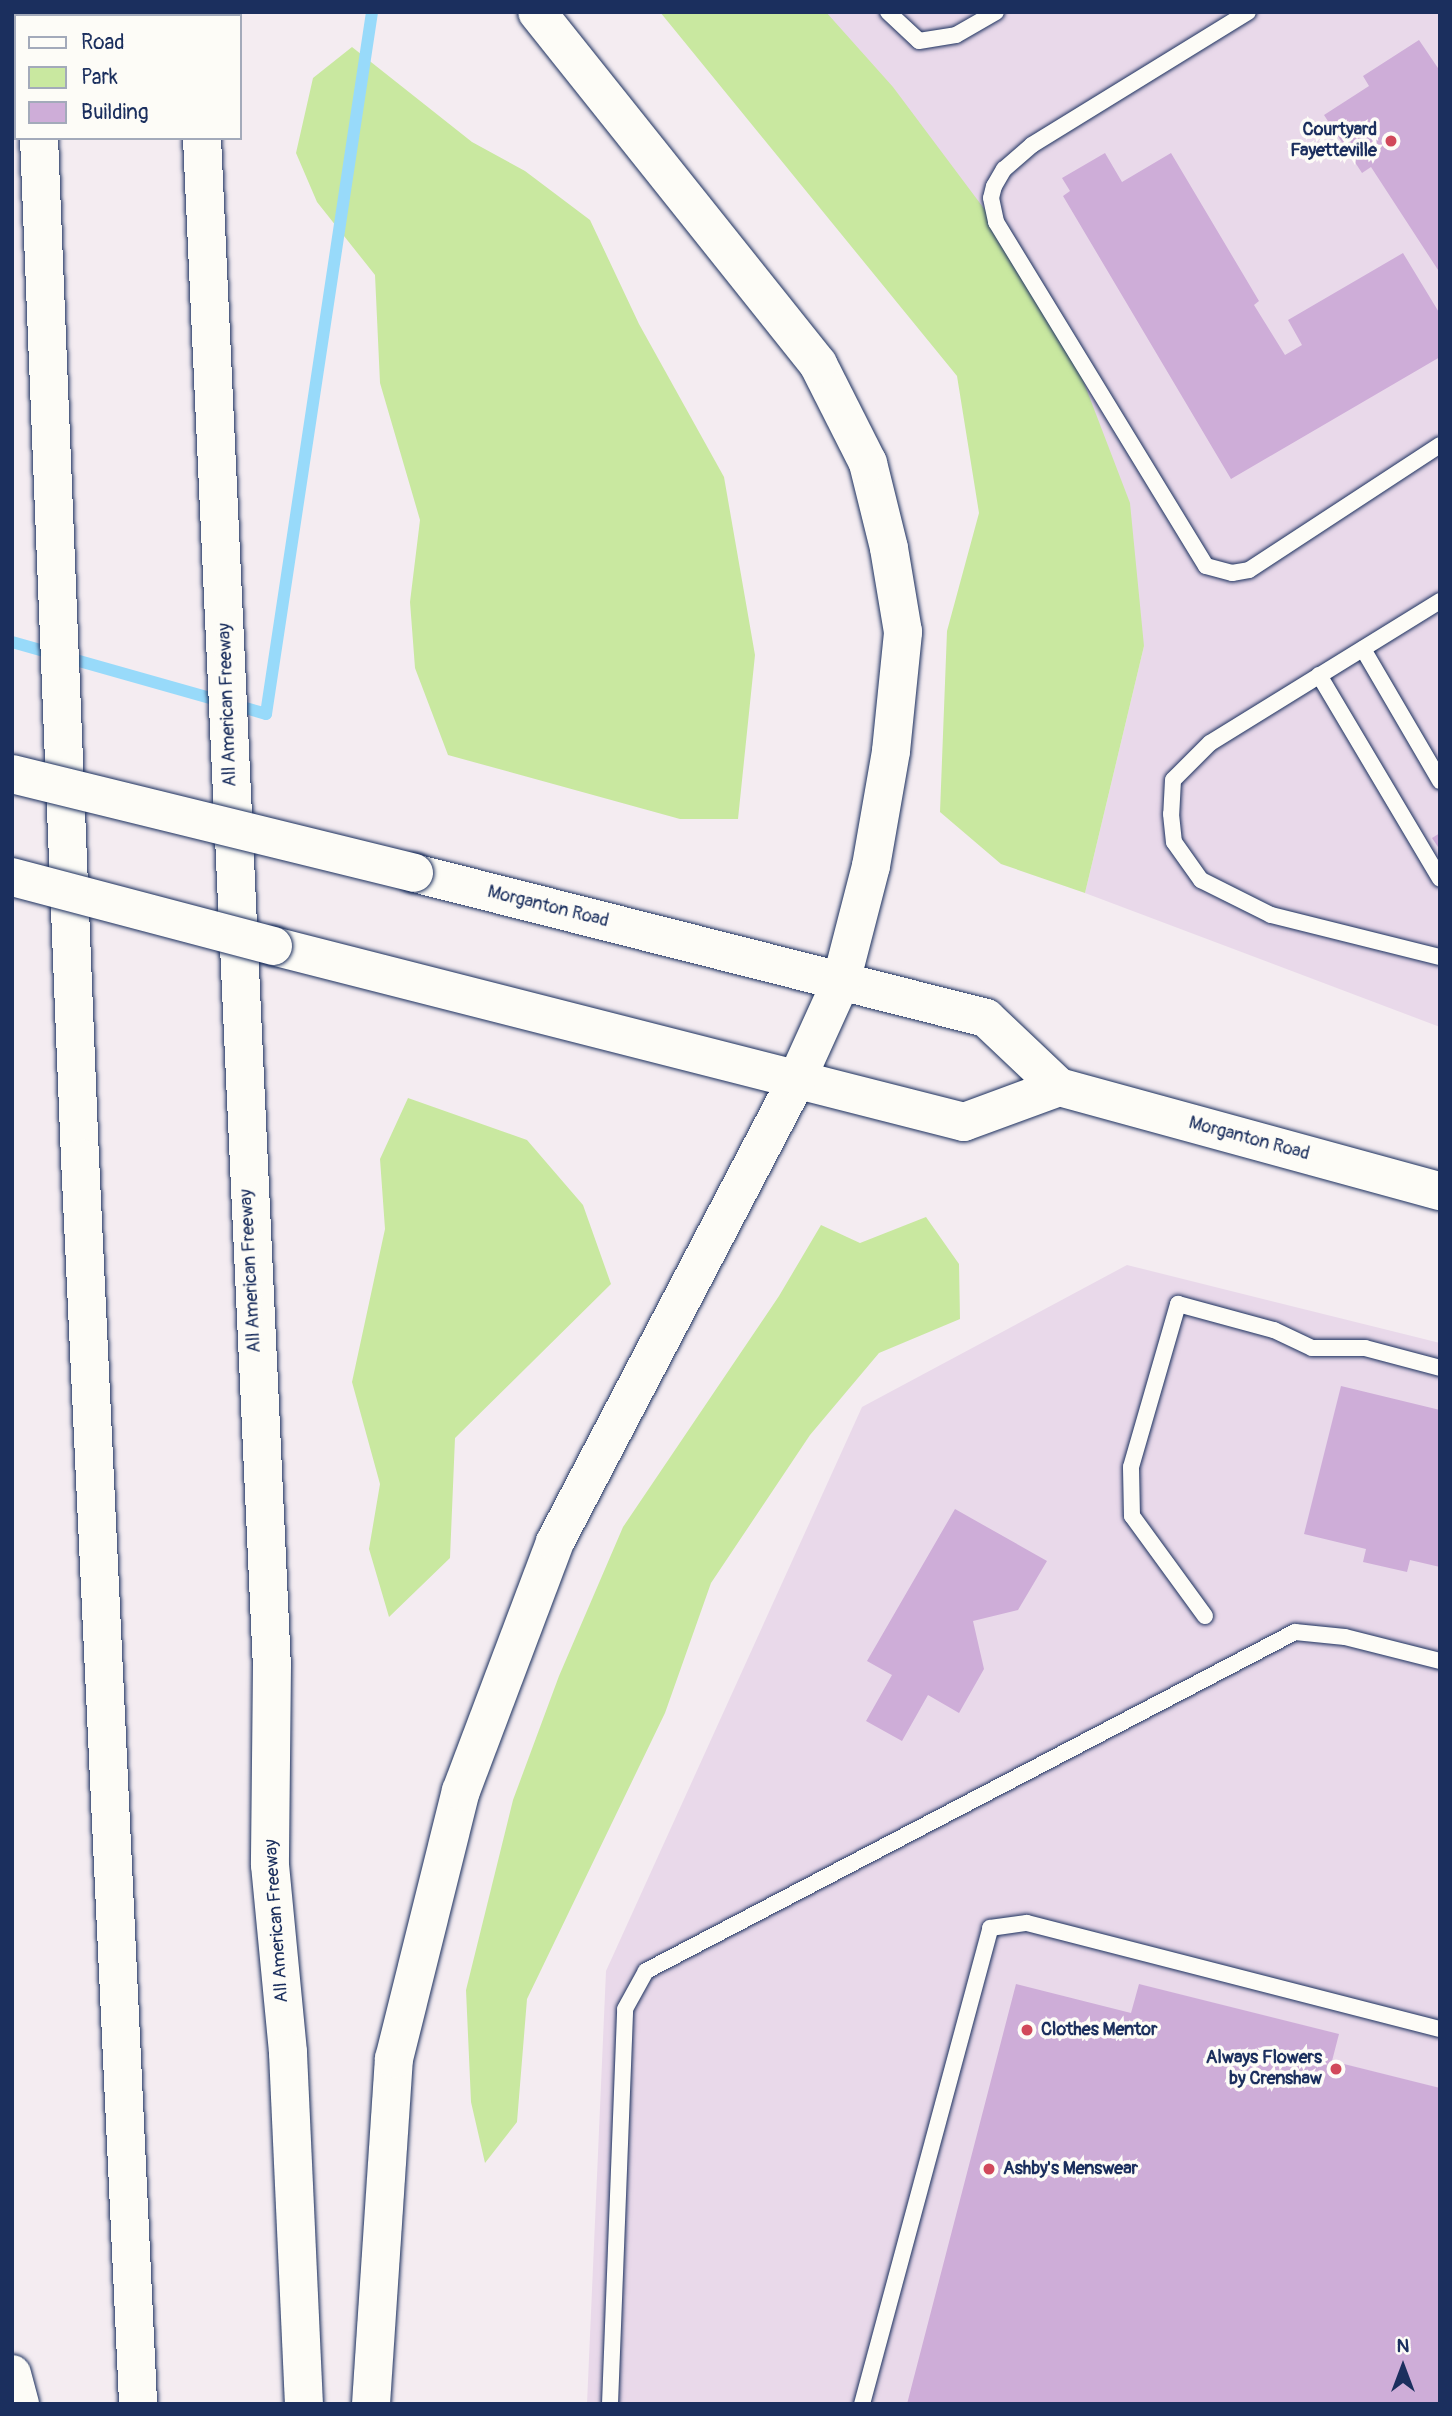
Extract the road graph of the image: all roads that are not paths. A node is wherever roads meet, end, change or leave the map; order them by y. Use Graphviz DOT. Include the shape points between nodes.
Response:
graph roads {
  1 [pos="537,12"];
  2 [pos="888,12"];
  3 [pos="996,12"];
  4 [pos="1248,12"];
  5 [pos="39,140"];
  6 [pos="202,140"];
  7 [pos="1440,444"];
  8 [pos="1440,601"];
  9 [pos="1363,649"];
  10 [pos="1319,675"];
  11 [pos="12,774"];
  12 [pos="1440,781"];
  13 [pos="12,877"];
  14 [pos="1440,879"];
  15 [pos="1440,957"];
  16 [pos="841,982"];
  17 [pos="796,1081"];
  18 [pos="1059,1087"];
  19 [pos="1440,1191"];
  20 [pos="1440,1368"];
  21 [pos="1205,1616"];
  22 [pos="1440,1661"];
  23 [pos="1440,2029"];
  24 [pos="12,2374"];
  25 [pos="20,2404"];
  26 [pos="138,2404"];
  27 [pos="304,2404"];
  28 [pos="371,2404"];
  29 [pos="610,2404"];
  30 [pos="862,2404"];
  1 -- 16 [label="main road" via="818,364 868,463 903,632 877,828"];
  2 -- 3 [label="lane" via="896,25 919,41 956,35"];
  4 -- 7 [label="lane" via="1022,153 994,186 990,198 996,222 1206,566 1232,573 1248,570"];
  5 -- 26 [label="main road" via="80,1158"];
  6 -- 27 [label="main road, All American Freeway" via="272,1665 270,1865 288,2053"];
  8 -- 9 [label="lane"];
  9 -- 10 [label="lane"];
  9 -- 12 [label="lane"];
  10 -- 14 [label="lane"];
  10 -- 15 [label="lane" via="1210,743 1173,780 1174,842 1201,880 1271,915"];
  11 -- 16 [label="main road, Morganton Road, bridge"];
  13 -- 17 [label="main road, bridge"];
  16 -- 17 [label="main road"];
  16 -- 18 [label="main road, Morganton Road" via="986,1018"];
  17 -- 18 [label="main road" via="964,1122"];
  17 -- 28 [label="main road" via="555,1542 461,1791 394,2059"];
  18 -- 19 [label="main road, Morganton Road"];
  20 -- 21 [label="lane" via="1365,1348 1312,1348 1274,1330 1178,1304 1131,1467 1132,1516"];
  22 -- 29 [label="lane" via="1345,1637 1296,1632 646,1972 625,2009"];
  23 -- 30 [label="lane" via="1027,1923 990,1928"];
  24 -- 25 [label="main road"];
}
